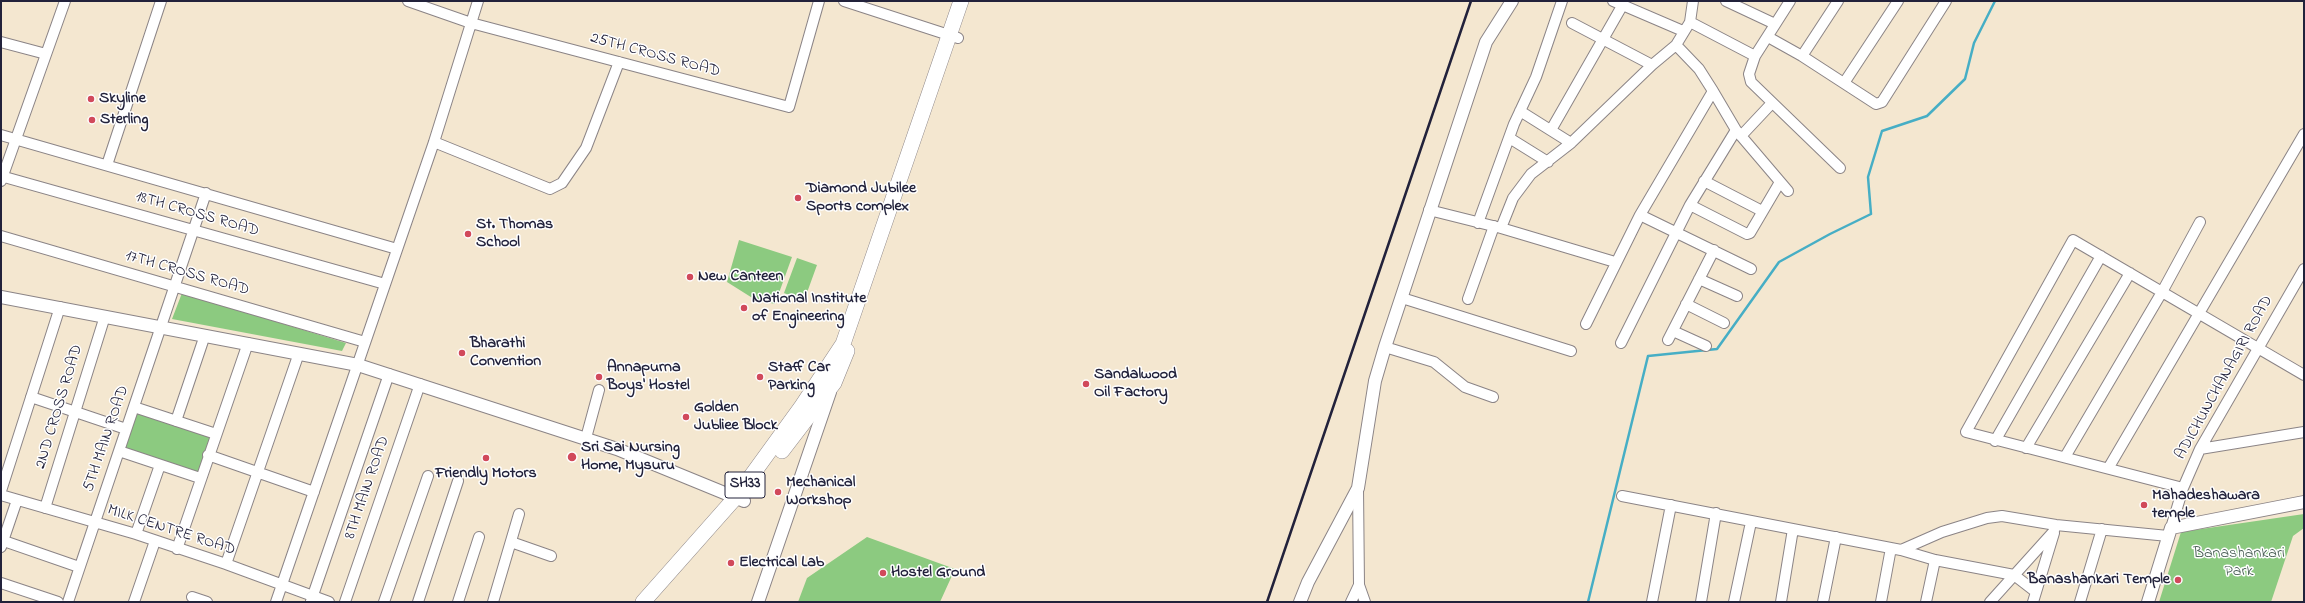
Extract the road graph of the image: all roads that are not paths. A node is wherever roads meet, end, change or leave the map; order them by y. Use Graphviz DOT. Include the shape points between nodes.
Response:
graph roads {
  1 [pos="65,1"];
  2 [pos="161,1"];
  3 [pos="408,1"];
  4 [pos="478,1"];
  5 [pos="819,1"];
  6 [pos="844,1"];
  7 [pos="961,1"];
  8 [pos="971,1"];
  9 [pos="1512,1"];
  10 [pos="1562,1"];
  11 [pos="1613,1"];
  12 [pos="1693,1"];
  13 [pos="1726,1"];
  14 [pos="1790,1"];
  15 [pos="1838,1"];
  16 [pos="1898,1"];
  17 [pos="1946,1"];
  18 [pos="1622,6"];
  19 [pos="1690,22"];
  20 [pos="471,23"];
  21 [pos="1572,23"];
  22 [pos="1775,24"];
  23 [pos="1682,31"];
  24 [pos="954,36"];
  25 [pos="1768,37"];
  26 [pos="1604,40"];
  27 [pos="1,42"];
  28 [pos="1676,45"];
  29 [pos="46,54"];
  30 [pos="1755,56"];
  31 [pos="1802,56"];
  32 [pos="619,62"];
  33 [pos="1652,65"];
  34 [pos="1844,83"];
  35 [pos="1713,91"];
  36 [pos="1772,103"];
  37 [pos="1520,111"];
  38 [pos="1551,130"];
  39 [pos="1739,133"];
  40 [pos="2304,134"];
  41 [pos="1,135"];
  42 [pos="16,139"];
  43 [pos="1510,139"];
  44 [pos="434,142"];
  45 [pos="1571,143"];
  46 [pos="1548,162"];
  47 [pos="107,165"];
  48 [pos="1840,168"];
  49 [pos="1,178"];
  50 [pos="1704,181"];
  51 [pos="1780,182"];
  52 [pos="1788,191"];
  53 [pos="206,193"];
  54 [pos="1690,205"];
  55 [pos="1429,210"];
  56 [pos="1762,211"];
  57 [pos="1640,214"];
  58 [pos="2200,222"];
  59 [pos="1478,223"];
  60 [pos="1498,227"];
  61 [pos="195,230"];
  62 [pos="1677,231"];
  63 [pos="1,236"];
  64 [pos="397,249"];
  65 [pos="1714,250"];
  66 [pos="2101,256"];
  67 [pos="1615,262"];
  68 [pos="1751,269"];
  69 [pos="2304,269"];
  70 [pos="2130,273"];
  71 [pos="1699,279"];
  72 [pos="385,284"];
  73 [pos="175,286"];
  74 [pos="2162,292"];
  75 [pos="1737,296"];
  76 [pos="1,297"];
  77 [pos="1402,298"];
  78 [pos="1468,299"];
  79 [pos="1686,304"];
  80 [pos="60,307"];
  81 [pos="2200,314"];
  82 [pos="104,316"];
  83 [pos="1724,323"];
  84 [pos="1586,324"];
  85 [pos="161,327"];
  86 [pos="1672,331"];
  87 [pos="205,335"];
  88 [pos="1668,340"];
  89 [pos="365,342"];
  90 [pos="248,343"];
  91 [pos="1621,343"];
  92 [pos="1706,346"];
  93 [pos="1385,347"];
  94 [pos="2259,347"];
  95 [pos="1570,352"];
  96 [pos="300,353"];
  97 [pos="835,358"];
  98 [pos="358,364"];
  99 [pos="389,374"];
  100 [pos="2304,375"];
  101 [pos="834,383"];
  102 [pos="420,384"];
  103 [pos="599,390"];
  104 [pos="31,397"];
  105 [pos="1493,397"];
  106 [pos="134,407"];
  107 [pos="74,412"];
  108 [pos="176,421"];
  109 [pos="126,428"];
  110 [pos="2304,432"];
  111 [pos="216,434"];
  112 [pos="586,438"];
  113 [pos="1995,441"];
  114 [pos="2026,448"];
  115 [pos="2200,449"];
  116 [pos="119,451"];
  117 [pos="208,456"];
  118 [pos="2065,457"];
  119 [pos="160,465"];
  120 [pos="2109,467"];
  121 [pos="258,472"];
  122 [pos="428,476"];
  123 [pos="200,478"];
  124 [pos="458,482"];
  125 [pos="1358,488"];
  126 [pos="2183,488"];
  127 [pos="1,490"];
  128 [pos="314,492"];
  129 [pos="1,495"];
  130 [pos="1622,496"];
  131 [pos="740,499"];
  132 [pos="17,500"];
  133 [pos="2304,502"];
  134 [pos="1671,505"];
  135 [pos="45,508"];
  136 [pos="1716,513"];
  137 [pos="519,514"];
  138 [pos="94,522"];
  139 [pos="1751,522"];
  140 [pos="2055,528"];
  141 [pos="1793,529"];
  142 [pos="2102,529"];
  143 [pos="2169,532"];
  144 [pos="136,534"];
  145 [pos="479,537"];
  146 [pos="1836,537"];
  147 [pos="156,541"];
  148 [pos="511,542"];
  149 [pos="2,543"];
  150 [pos="177,549"];
  151 [pos="1896,549"];
  152 [pos="551,556"];
  153 [pos="1935,560"];
  154 [pos="226,564"];
  155 [pos="79,567"];
  156 [pos="2014,575"];
  157 [pos="1,583"];
  158 [pos="282,585"];
  159 [pos="1358,585"];
  160 [pos="2036,592"];
  161 [pos="192,597"];
  162 [pos="311,599"];
  163 [pos="58,602"];
  164 [pos="68,602"];
  165 [pos="134,602"];
  166 [pos="207,602"];
  167 [pos="276,602"];
  168 [pos="329,602"];
  169 [pos="345,602"];
  170 [pos="384,602"];
  171 [pos="418,602"];
  172 [pos="458,602"];
  173 [pos="494,602"];
  174 [pos="644,602"];
  175 [pos="655,602"];
  176 [pos="758,602"];
  177 [pos="1300,602"];
  178 [pos="1351,602"];
  179 [pos="1365,602"];
  180 [pos="1652,602"];
  181 [pos="1701,602"];
  182 [pos="1734,602"];
  183 [pos="1781,602"];
  184 [pos="1823,602"];
  185 [pos="1881,602"];
  186 [pos="1926,602"];
  187 [pos="1990,602"];
  188 [pos="2033,602"];
  189 [pos="2080,602"];
  190 [pos="2148,602"];
  1 -- 29 [label="street"];
  2 -- 47 [label="street"];
  3 -- 20 [label="street, 25TH CROSS ROAD"];
  4 -- 20 [label="street"];
  5 -- 32 [label="street, 25TH CROSS ROAD" via="789,107"];
  6 -- 24 [label="street"];
  7 -- 24 [label="main road, SH33"];
  8 -- 24 [label="main road"];
  9 -- 55 [label="street" via="1486,42"];
  10 -- 37 [label="street" via="1536,77"];
  11 -- 18 [label="street"];
  12 -- 19 [label="street"];
  13 -- 22 [label="street"];
  14 -- 22 [label="street"];
  15 -- 31 [label="street"];
  16 -- 34 [label="street"];
  17 -- 34 [label="street" via="1882,102 1876,104"];
  18 -- 23 [label="street"];
  18 -- 26 [label="street"];
  19 -- 23 [label="street"];
  19 -- 30 [label="street"];
  20 -- 32 [label="street, 25TH CROSS ROAD"];
  20 -- 44 [label="street"];
  21 -- 26 [label="street"];
  22 -- 25 [label="street"];
  23 -- 28 [label="street"];
  24 -- 97 [label="main road, SH33" via="843,344"];
  24 -- 101 [label="main road" via="852,339"];
  25 -- 30 [label="street"];
  25 -- 31 [label="street"];
  26 -- 33 [label="street"];
  26 -- 38 [label="street"];
  27 -- 29 [label="street"];
  28 -- 33 [label="street"];
  28 -- 35 [label="street" via="1699,69"];
  29 -- 42 [label="street"];
  30 -- 36 [label="street" via="1749,78"];
  31 -- 34 [label="street"];
  32 -- 44 [label="street" via="586,148 562,183 550,189"];
  33 -- 45 [label="street"];
  35 -- 39 [label="street"];
  35 -- 57 [label="street"];
  36 -- 39 [label="street"];
  36 -- 48 [label="street"];
  37 -- 38 [label="street"];
  37 -- 43 [label="street"];
  38 -- 45 [label="street"];
  39 -- 50 [label="street"];
  39 -- 51 [label="street"];
  40 -- 81 [label="street"];
  41 -- 42 [label="street"];
  42 -- 47 [label="street"];
  42 -- 49 [label="street"];
  43 -- 46 [label="street"];
  43 -- 59 [label="street"];
  44 -- 64 [label="street"];
  45 -- 46 [label="street"];
  46 -- 60 [label="street" via="1522,184"];
  47 -- 53 [label="street"];
  49 -- 61 [label="street, 18TH CROSS ROAD"];
  50 -- 54 [label="street"];
  50 -- 56 [label="street"];
  51 -- 52 [label="street"];
  51 -- 56 [label="street"];
  53 -- 61 [label="street, 5TH MAIN ROAD"];
  53 -- 64 [label="street"];
  54 -- 56 [label="street" via="1747,234"];
  54 -- 62 [label="street"];
  55 -- 59 [label="street"];
  55 -- 77 [label="street"];
  57 -- 62 [label="street"];
  57 -- 67 [label="street"];
  58 -- 74 [label="street"];
  59 -- 60 [label="street"];
  60 -- 67 [label="street"];
  60 -- 78 [label="street"];
  61 -- 72 [label="street, 18TH CROSS ROAD"];
  61 -- 73 [label="street, 5TH MAIN ROAD"];
  62 -- 65 [label="street"];
  62 -- 91 [label="street"];
  63 -- 73 [label="street, 17TH CROSS ROAD"];
  64 -- 72 [label="street"];
  65 -- 68 [label="street"];
  65 -- 71 [label="street"];
  66 -- 70 [label="street"];
  66 -- 113 [label="street"];
  66 -- 113 [label="street" via="2074,240 1966,432"];
  67 -- 84 [label="street"];
  69 -- 94 [label="street, ADICHUNCHANAGIRI ROAD"];
  70 -- 74 [label="street"];
  70 -- 114 [label="street"];
  71 -- 75 [label="street"];
  71 -- 79 [label="street"];
  72 -- 89 [label="street"];
  73 -- 85 [label="street, 5TH MAIN ROAD"];
  73 -- 89 [label="street, 17TH CROSS ROAD"];
  74 -- 81 [label="street"];
  74 -- 118 [label="street"];
  76 -- 80 [label="street"];
  77 -- 93 [label="street"];
  77 -- 95 [label="street"];
  79 -- 83 [label="street"];
  79 -- 86 [label="street"];
  80 -- 82 [label="street"];
  80 -- 104 [label="street"];
  81 -- 94 [label="street"];
  81 -- 120 [label="street"];
  82 -- 85 [label="street"];
  82 -- 107 [label="street, 2ND CROSS ROAD"];
  85 -- 87 [label="street"];
  85 -- 106 [label="street, 5TH MAIN ROAD"];
  86 -- 88 [label="street"];
  86 -- 92 [label="street"];
  87 -- 90 [label="street"];
  87 -- 108 [label="street"];
  89 -- 98 [label="street"];
  90 -- 96 [label="street"];
  90 -- 111 [label="street"];
  93 -- 105 [label="street" via="1434,362 1465,387"];
  93 -- 125 [label="street" via="1375,381"];
  94 -- 100 [label="street"];
  94 -- 115 [label="street, ADICHUNCHANAGIRI ROAD"];
  96 -- 98 [label="street"];
  96 -- 121 [label="street"];
  97 -- 101 [label="street"];
  97 -- 131 [label="main road, SH33"];
  98 -- 99 [label="street"];
  98 -- 128 [label="street"];
  99 -- 102 [label="street"];
  99 -- 162 [label="street"];
  101 -- 131 [label="main road"];
  101 -- 176 [label="street"];
  102 -- 112 [label="street"];
  102 -- 169 [label="street, 8TH MAIN ROAD"];
  103 -- 112 [label="street"];
  104 -- 107 [label="street"];
  104 -- 127 [label="street"];
  106 -- 108 [label="street"];
  106 -- 109 [label="street, 5TH MAIN ROAD"];
  107 -- 109 [label="street"];
  107 -- 135 [label="street, 2ND CROSS ROAD"];
  108 -- 111 [label="street"];
  109 -- 116 [label="street, 5TH MAIN ROAD"];
  110 -- 115 [label="street"];
  111 -- 117 [label="street"];
  112 -- 131 [label="street"];
  113 -- 114 [label="street"];
  114 -- 118 [label="street"];
  115 -- 126 [label="street, ADICHUNCHANAGIRI ROAD"];
  116 -- 119 [label="street"];
  116 -- 138 [label="street, 5TH MAIN ROAD"];
  117 -- 121 [label="street"];
  117 -- 123 [label="street"];
  118 -- 120 [label="street"];
  119 -- 123 [label="street"];
  119 -- 144 [label="street"];
  120 -- 126 [label="street"];
  121 -- 128 [label="street"];
  121 -- 154 [label="street"];
  122 -- 170 [label="street"];
  123 -- 150 [label="street"];
  124 -- 171 [label="street"];
  125 -- 159 [label="street"];
  125 -- 177 [label="street"];
  126 -- 143 [label="street, ADICHUNCHANAGIRI ROAD"];
  128 -- 158 [label="street"];
  129 -- 132 [label="street, MILK CENTRE ROAD"];
  130 -- 134 [label="street"];
  131 -- 174 [label="main road, SH33"];
  131 -- 175 [label="main road"];
  132 -- 135 [label="street, MILK CENTRE ROAD"];
  132 -- 149 [label="street"];
  133 -- 143 [label="street"];
  134 -- 136 [label="street"];
  134 -- 180 [label="street"];
  135 -- 138 [label="street, MILK CENTRE ROAD"];
  136 -- 139 [label="street"];
  136 -- 181 [label="street"];
  137 -- 148 [label="street"];
  138 -- 144 [label="street, MILK CENTRE ROAD"];
  138 -- 155 [label="street, 5TH MAIN ROAD"];
  139 -- 141 [label="street"];
  139 -- 182 [label="street"];
  140 -- 142 [label="street"];
  140 -- 151 [label="street" via="2002,516 1986,518"];
  140 -- 156 [label="street"];
  140 -- 160 [label="street"];
  141 -- 146 [label="street"];
  141 -- 183 [label="street"];
  142 -- 143 [label="street"];
  142 -- 189 [label="street"];
  143 -- 190 [label="street"];
  144 -- 147 [label="street, MILK CENTRE ROAD"];
  145 -- 172 [label="street"];
  146 -- 151 [label="street"];
  146 -- 184 [label="street"];
  147 -- 150 [label="street, MILK CENTRE ROAD"];
  147 -- 165 [label="street"];
  148 -- 152 [label="street"];
  148 -- 173 [label="street"];
  149 -- 155 [label="street"];
  150 -- 154 [label="street, MILK CENTRE ROAD"];
  151 -- 153 [label="street"];
  151 -- 185 [label="street"];
  153 -- 156 [label="street"];
  153 -- 186 [label="street"];
  154 -- 158 [label="street, MILK CENTRE ROAD"];
  155 -- 164 [label="street, 5TH MAIN ROAD"];
  156 -- 160 [label="street"];
  156 -- 187 [label="street"];
  157 -- 163 [label="street"];
  158 -- 162 [label="street, MILK CENTRE ROAD"];
  158 -- 167 [label="street"];
  159 -- 178 [label="street"];
  159 -- 179 [label="street"];
  160 -- 188 [label="street"];
  161 -- 166 [label="street"];
  162 -- 168 [label="street, MILK CENTRE ROAD"];
}
